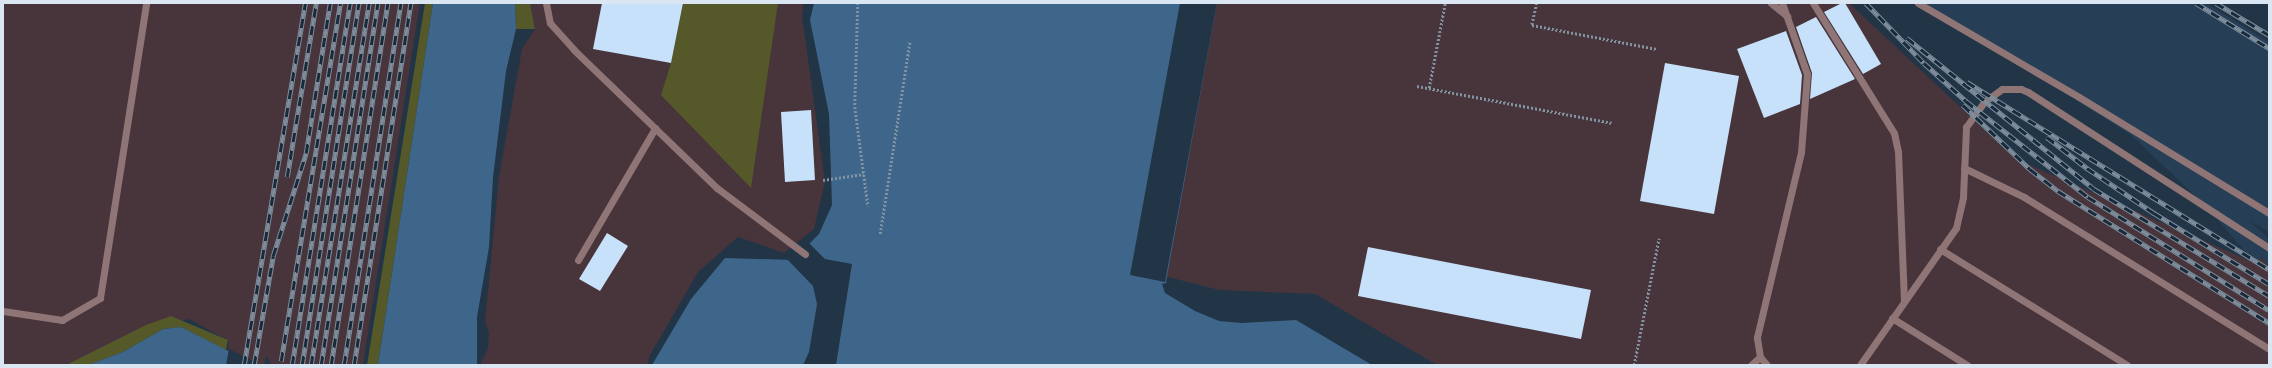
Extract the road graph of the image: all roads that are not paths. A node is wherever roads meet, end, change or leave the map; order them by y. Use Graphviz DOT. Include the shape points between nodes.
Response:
graph roads {
  1 [pos="146,3"];
  2 [pos="546,3"];
  3 [pos="1771,3"];
  4 [pos="1776,3"];
  5 [pos="1782,3"];
  6 [pos="1813,3"];
  7 [pos="1918,3"];
  8 [pos="1789,18"];
  9 [pos="655,128"];
  10 [pos="1964,168"];
  11 [pos="2269,213"];
  12 [pos="2269,248"];
  13 [pos="1940,249"];
  14 [pos="805,254"];
  15 [pos="578,260"];
  16 [pos="1904,300"];
  17 [pos="3,311"];
  18 [pos="1892,318"];
  19 [pos="2269,349"];
  20 [pos="1760,357"];
  21 [pos="1751,365"];
  22 [pos="1767,365"];
  23 [pos="1860,365"];
  24 [pos="1967,365"];
  25 [pos="2127,365"];
  1 -- 17 [label="lane" via="100,298 62,320"];
  2 -- 9 [label="lane" via="550,23 569,45"];
  3 -- 8 [label="lane"];
  4 -- 8 [label="lane"];
  5 -- 8 [label="lane"];
  6 -- 16 [label="lane" via="1894,133 1898,152"];
  7 -- 11 [label="lane"];
  8 -- 20 [label="lane" via="1808,74 1802,144 1757,337"];
  9 -- 14 [label="lane" via="717,188"];
  9 -- 15 [label="lane"];
  10 -- 12 [label="lane" via="1966,127 1973,115 1996,92 2021,89"];
  10 -- 13 [label="lane" via="1962,208 1956,228"];
  10 -- 19 [label="lane" via="2024,196"];
  13 -- 16 [label="lane"];
  13 -- 25 [label="lane"];
  16 -- 18 [label="lane"];
  18 -- 23 [label="lane"];
  18 -- 24 [label="lane"];
  20 -- 21 [label="lane"];
  20 -- 22 [label="lane"];
}
